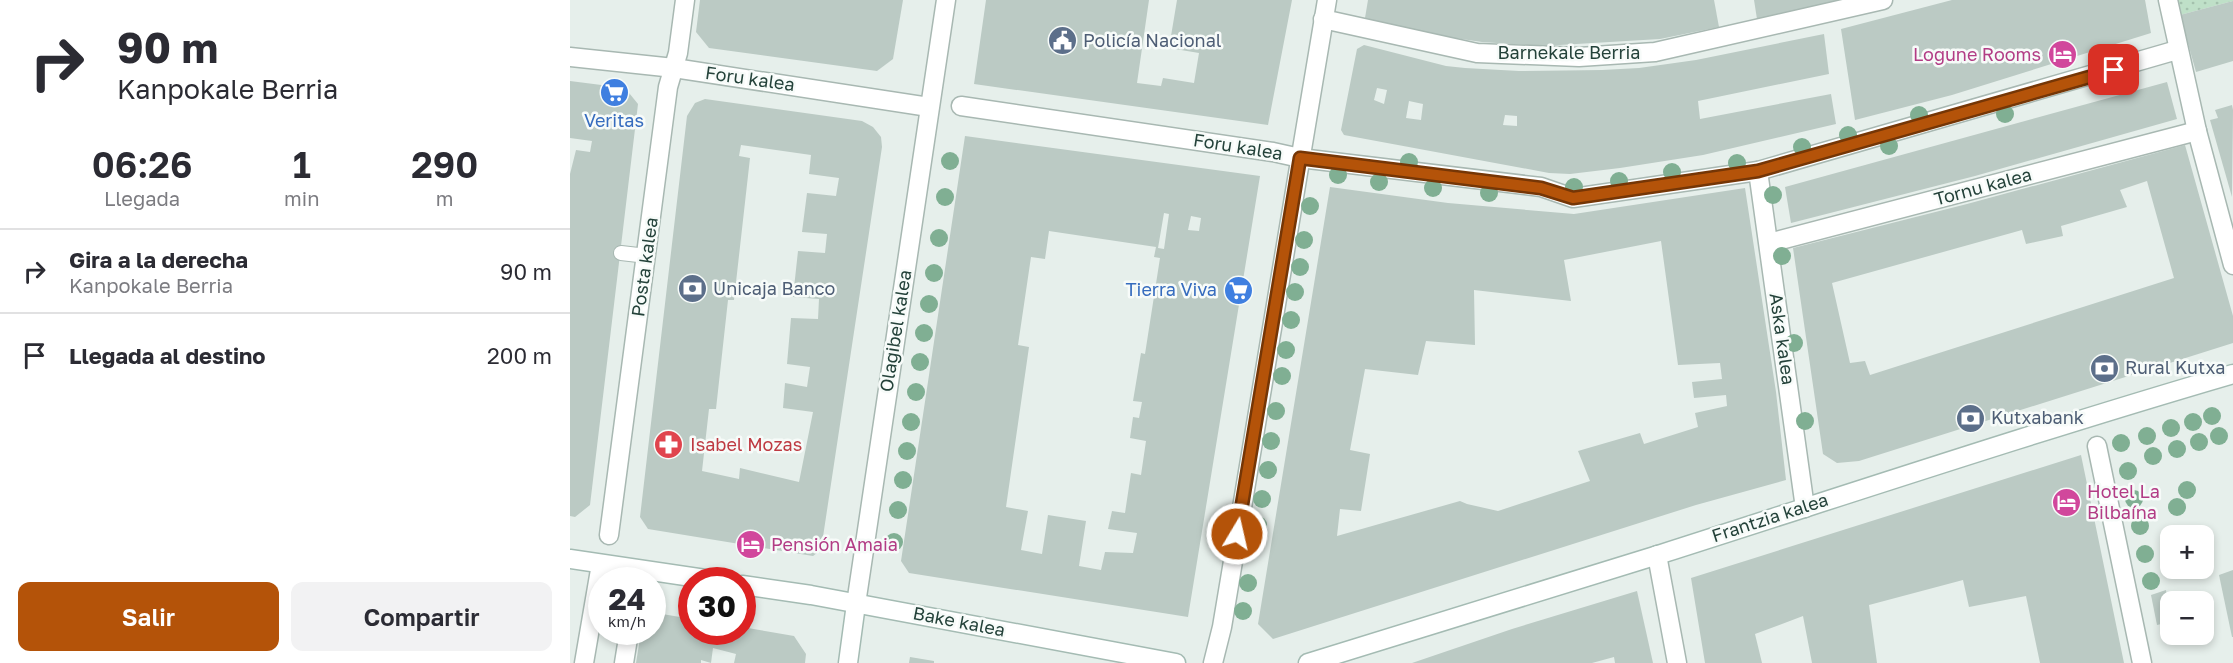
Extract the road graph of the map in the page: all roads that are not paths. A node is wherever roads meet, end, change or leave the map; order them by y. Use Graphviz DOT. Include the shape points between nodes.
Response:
graph roads {
  1 [pos="685,0"];
  2 [pos="946,0"];
  3 [pos="1327,0"];
  4 [pos="1883,0"];
  5 [pos="2168,0"];
  6 [pos="1323,19"];
  7 [pos="2177,50"];
  8 [pos="570,57"];
  9 [pos="674,68"];
  10 [pos="929,106"];
  11 [pos="961,106"];
  12 [pos="2197,131"];
  13 [pos="1300,158"];
  14 [pos="1758,171"];
  15 [pos="1769,243"];
  16 [pos="621,253"];
  17 [pos="647,256"];
  18 [pos="2233,265"];
  19 [pos="2233,374"];
  20 [pos="2097,446"];
  21 [pos="1805,508"];
  22 [pos="609,535"];
  23 [pos="1657,555"];
  24 [pos="570,559"];
  25 [pos="601,564"];
  26 [pos="678,575"];
  27 [pos="756,587"];
  28 [pos="856,604"];
  29 [pos="627,645"];
  30 [pos="584,663"];
  31 [pos="624,663"];
  32 [pos="848,663"];
  33 [pos="1176,663"];
  34 [pos="1213,663"];
  35 [pos="1308,663"];
  36 [pos="1677,663"];
  37 [pos="2142,663"];
  1 -- 9 [label="street, Posta kalea"];
  2 -- 10 [label="street, Olagibel kalea"];
  3 -- 6 [label="street"];
  4 -- 6 [label="street, Barnekale Berria" via="1655,52 1580,57 1477,53"];
  5 -- 7 [label="street"];
  6 -- 13 [label="street"];
  7 -- 12 [label="street"];
  7 -- 14 [label="street, Foru kalea"];
  8 -- 9 [label="street, Foru kalea"];
  9 -- 10 [label="street, Foru kalea"];
  9 -- 17 [label="street, Posta kalea" via="668,87"];
  10 -- 28 [label="street, Olagibel kalea"];
  11 -- 13 [label="street, Foru kalea"];
  12 -- 15 [label="street, Tornu kalea"];
  12 -- 18 [label="street"];
  13 -- 14 [label="street, Foru kalea" via="1541,188 1573,198"];
  13 -- 34 [label="street"];
  14 -- 15 [label="street, Aska kalea"];
  15 -- 21 [label="street, Aska kalea"];
  16 -- 17 [label="lane"];
  17 -- 22 [label="street, Posta kalea"];
  19 -- 21 [label="street, Frantzia kalea"];
  20 -- 37 [label="street"];
  21 -- 23 [label="street, Frantzia kalea"];
  23 -- 35 [label="street, Frantzia kalea"];
  23 -- 36 [label="street"];
  24 -- 25 [label="street"];
  25 -- 26 [label="street"];
  25 -- 30 [label="street"];
  27 -- 28 [label="street, Bake kalea"];
  28 -- 32 [label="street, Olagibel kalea"];
  28 -- 33 [label="street, Bake kalea"];
  29 -- 31 [label="street"];
}
